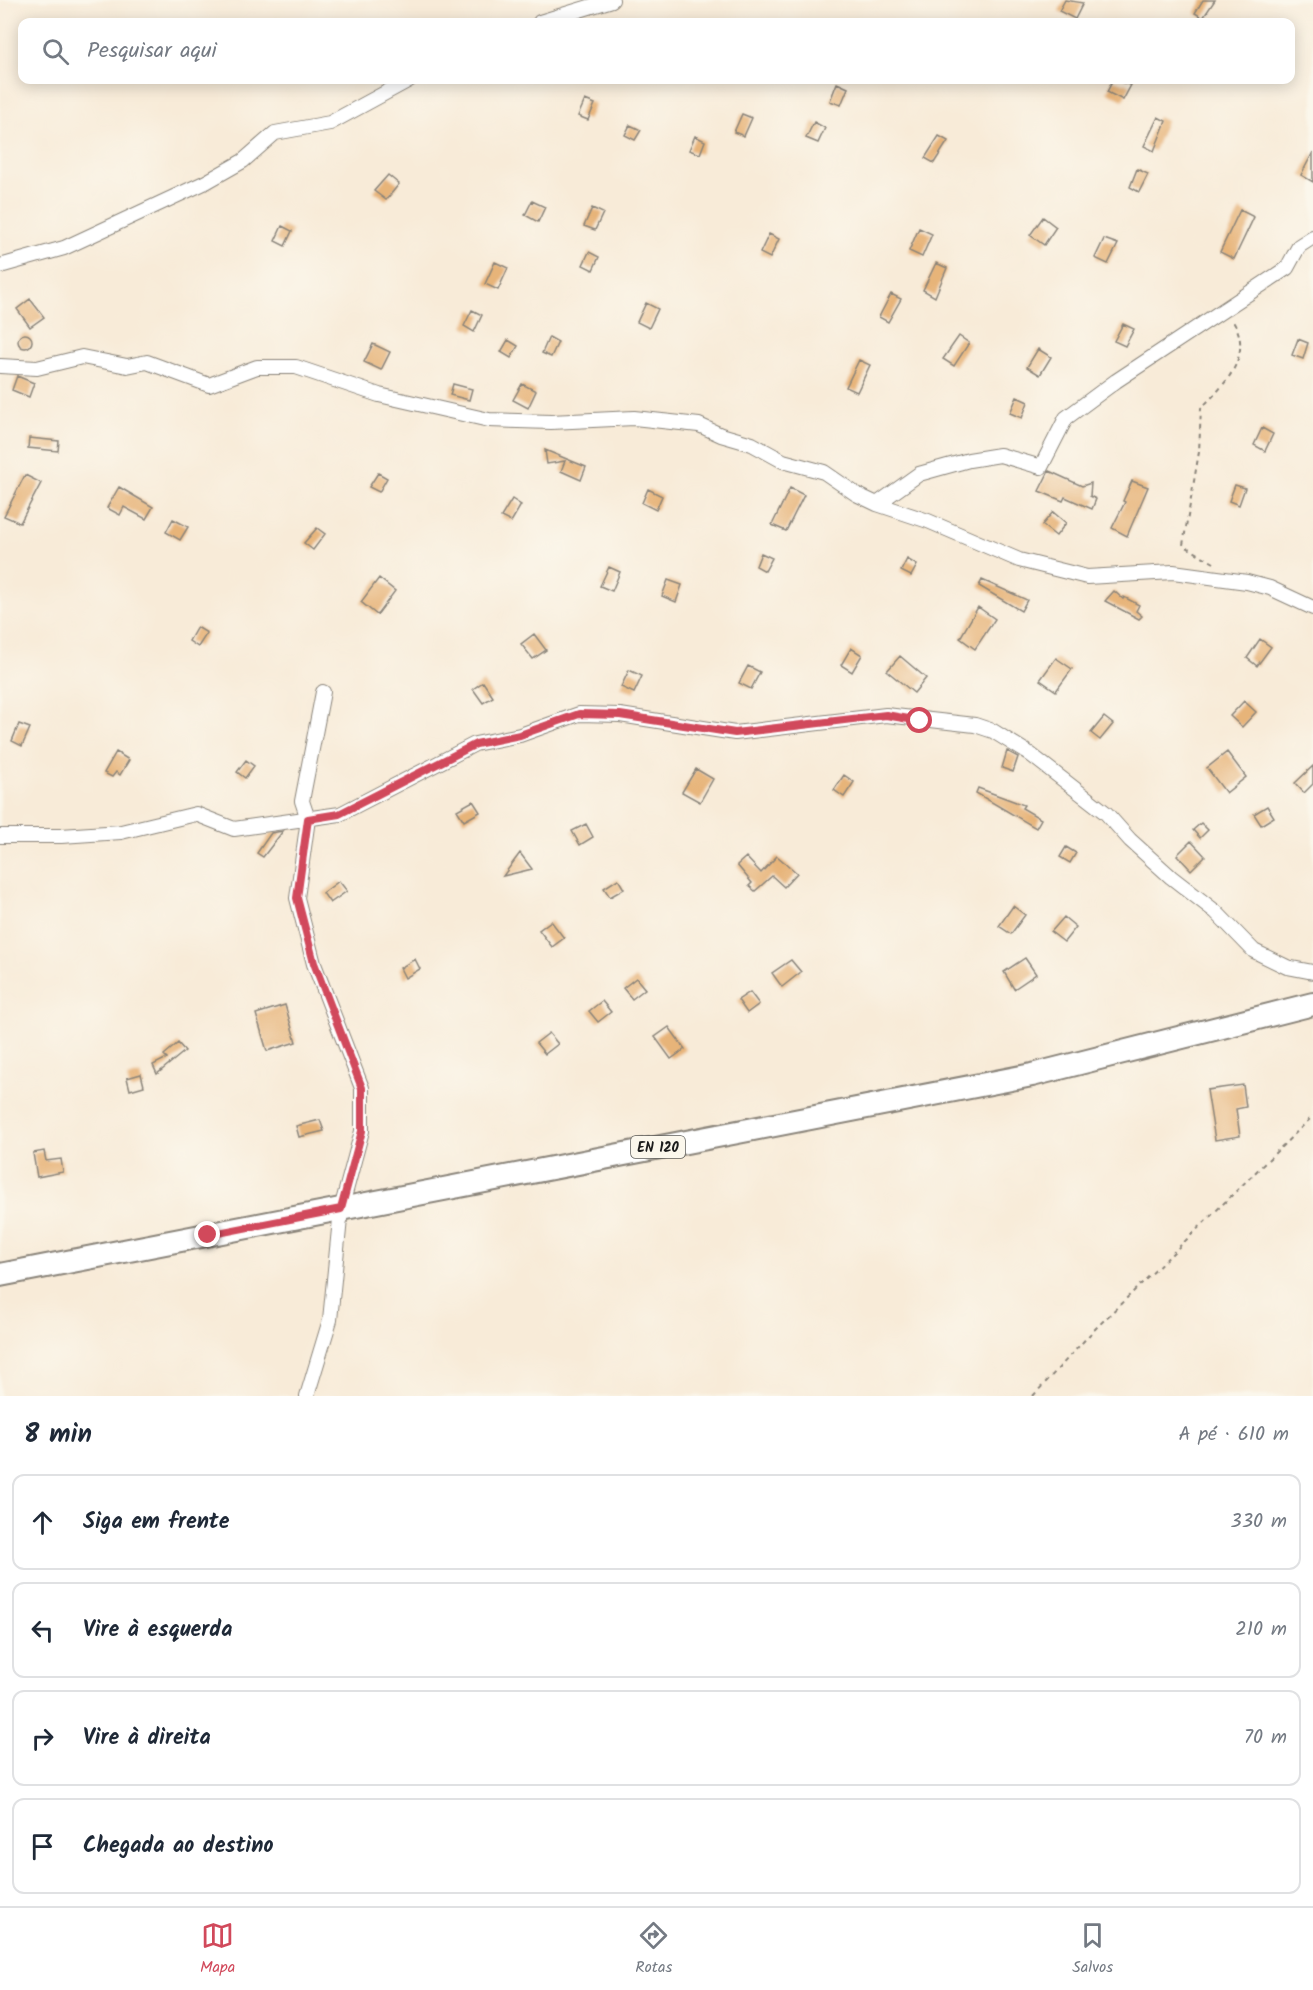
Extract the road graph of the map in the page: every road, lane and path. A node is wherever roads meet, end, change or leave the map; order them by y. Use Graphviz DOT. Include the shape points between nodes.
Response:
graph roads {
  1 [pos="612,0"];
  2 [pos="553,18"];
  3 [pos="402,84"];
  4 [pos="1313,237"];
  5 [pos="0,266"];
  6 [pos="1225,310"];
  7 [pos="0,366"];
  8 [pos="878,504"];
  9 [pos="1220,566"];
  10 [pos="1313,608"];
  11 [pos="323,692"];
  12 [pos="308,819"];
  13 [pos="0,836"];
  14 [pos="1313,972"];
  15 [pos="1313,1004"];
  16 [pos="1313,1116"];
  17 [pos="341,1209"];
  18 [pos="0,1275"];
  19 [pos="307,1396"];
  20 [pos="1033,1396"];
  1 -- 2 [label="street"];
  3 -- 5 [label="street" via="330,123 275,133 243,161 206,182 64,248"];
  4 -- 6 [label="street" via="1299,246 1287,268"];
  6 -- 8 [label="street" via="1066,418 1041,467 1000,455 969,460 919,474"];
  6 -- 9 [label="path" via="1240,331 1239,362 1201,408 1199,452 1183,545"];
  7 -- 8 [label="street" via="37,368 82,357 127,366 147,362 209,385 257,367 296,367 379,395 489,420 551,422 634,417 699,425 752,444 783,461 824,472"];
  8 -- 10 [label="street" via="1019,560 1087,577 1184,574 1270,588"];
  11 -- 12 [label="street" via="302,801"];
  12 -- 13 [label="street" via="234,829 196,814 121,832 61,837"];
  12 -- 14 [label="street" via="339,814 476,744 520,735 579,714 620,715 735,733 886,715 975,725 1043,762 1106,813 1130,840 1216,912 1254,951 1287,967"];
  12 -- 17 [label="street" via="297,898 314,963 362,1088 362,1131"];
  15 -- 17 [label="main road, EN 120" via="1032,1075"];
  16 -- 20 [label="path" via="1093,1330"];
  17 -- 18 [label="main road, EN 120"];
  17 -- 19 [label="street" via="330,1320"];
}
